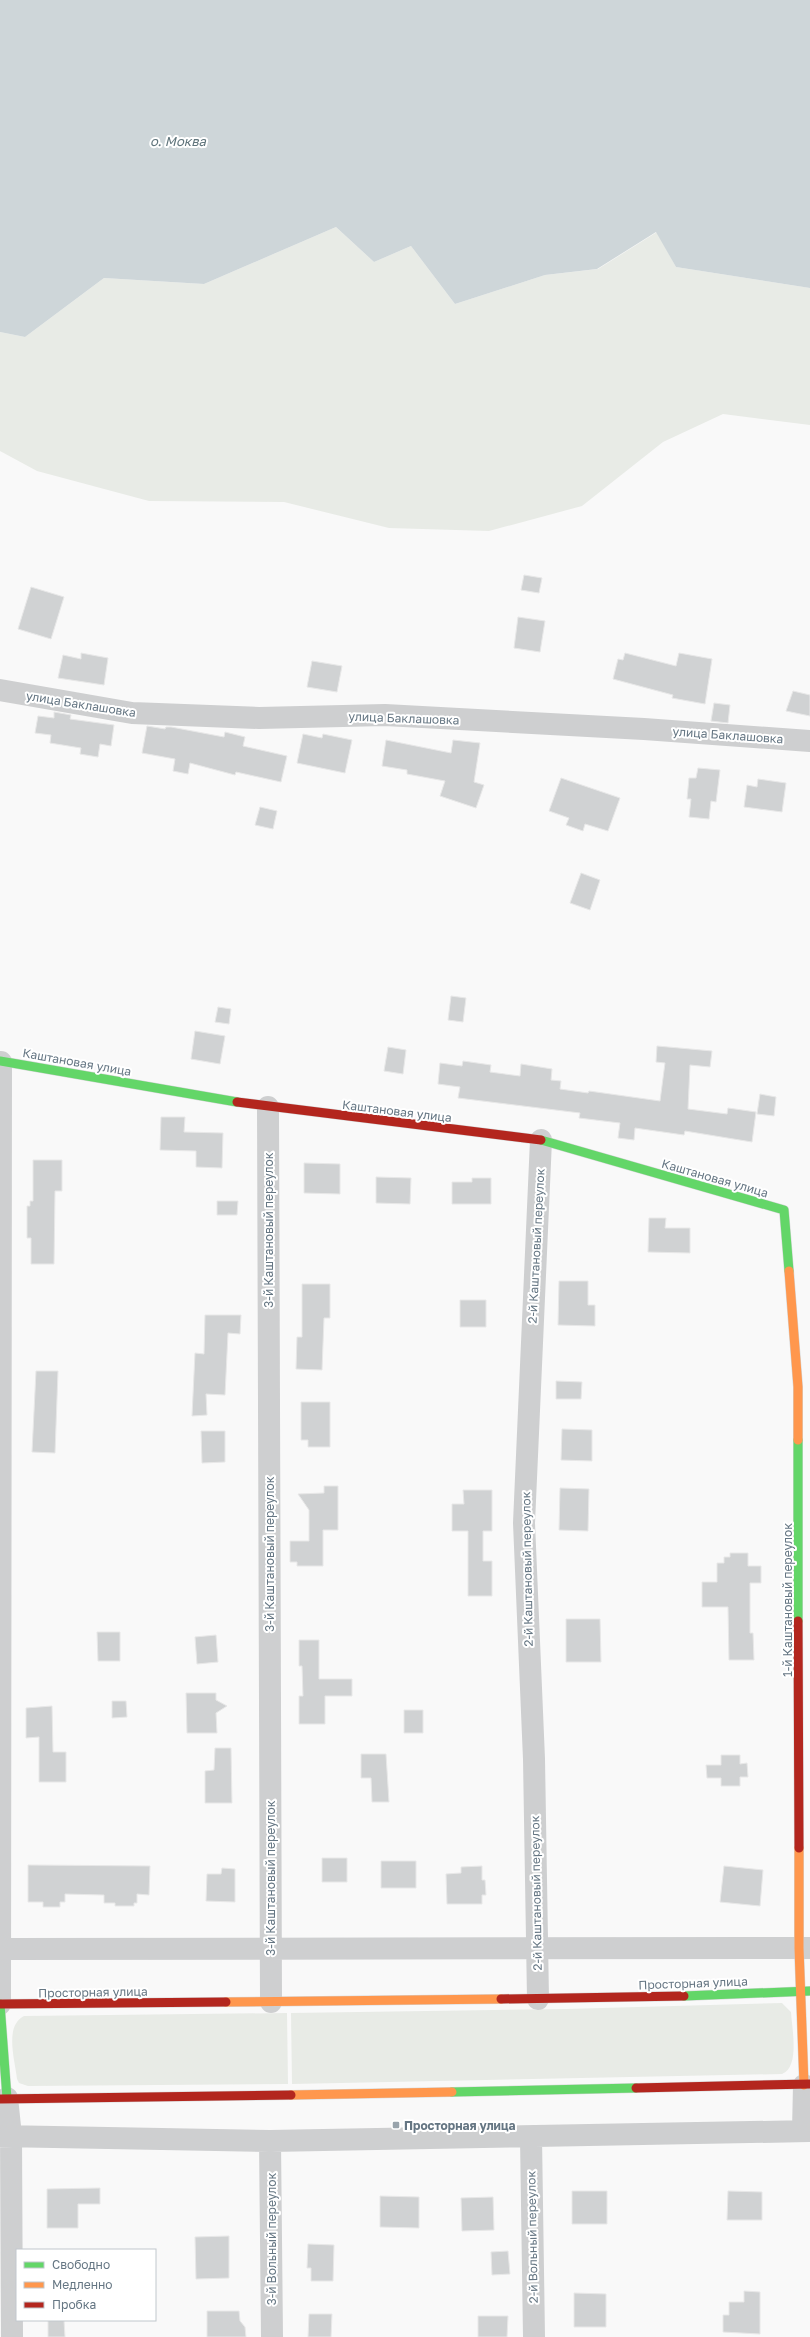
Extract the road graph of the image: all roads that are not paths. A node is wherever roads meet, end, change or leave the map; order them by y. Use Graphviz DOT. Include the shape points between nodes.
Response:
graph roads {
  1 [pos="0,690"];
  2 [pos="810,741"];
  3 [pos="0,1062"];
  4 [pos="268,1107"];
  5 [pos="541,1140"];
  6 [pos="784,1210"];
  7 [pos="270,1948"];
  8 [pos="537,1948"];
  9 [pos="805,1948"];
  10 [pos="0,1949"];
  11 [pos="806,1991"];
  12 [pos="538,1999"];
  13 [pos="271,2002"];
  14 [pos="0,2004"];
  15 [pos="807,2085"];
  16 [pos="4,2098"];
  17 [pos="807,2131"];
  18 [pos="5,2136"];
  19 [pos="531,2137"];
  20 [pos="270,2141"];
  21 [pos="12,2337"];
  22 [pos="272,2337"];
  23 [pos="534,2337"];
  1 -- 2 [label="street, улица Баклашовка" via="132,712 259,718 385,715"];
  3 -- 4 [label="main road, Каштановая улица"];
  3 -- 10 [label="street"];
  4 -- 5 [label="main road, Каштановая улица"];
  4 -- 7 [label="street, 3-й Каштановый переулок"];
  5 -- 6 [label="main road, Каштановая улица"];
  5 -- 8 [label="street, 2-й Каштановый переулок" via="524,1523 534,1759"];
  6 -- 9 [label="main road, 1-й Каштановый переулок" via="798,1387"];
  7 -- 8 [label="street"];
  7 -- 10 [label="street"];
  7 -- 13 [label="street, 3-й Каштановый переулок"];
  8 -- 9 [label="street"];
  8 -- 12 [label="street, 2-й Каштановый переулок"];
  9 -- 11 [label="main road, 1-й Каштановый переулок" via="800,1985"];
  10 -- 14 [label="street"];
  11 -- 12 [label="main road, Просторная улица"];
  11 -- 15 [label="main road, 1-й Каштановый переулок"];
  12 -- 13 [label="main road, Просторная улица"];
  13 -- 14 [label="main road, Просторная улица"];
  14 -- 16 [label="main road"];
  15 -- 16 [label="main road" via="290,2096"];
  15 -- 17 [label="street"];
  16 -- 18 [label="street"];
  17 -- 19 [label="street"];
  18 -- 20 [label="street"];
  18 -- 21 [label="street"];
  19 -- 20 [label="street"];
  19 -- 23 [label="street, 2-й Вольный переулок"];
  20 -- 22 [label="street, 3-й Вольный переулок"];
}
